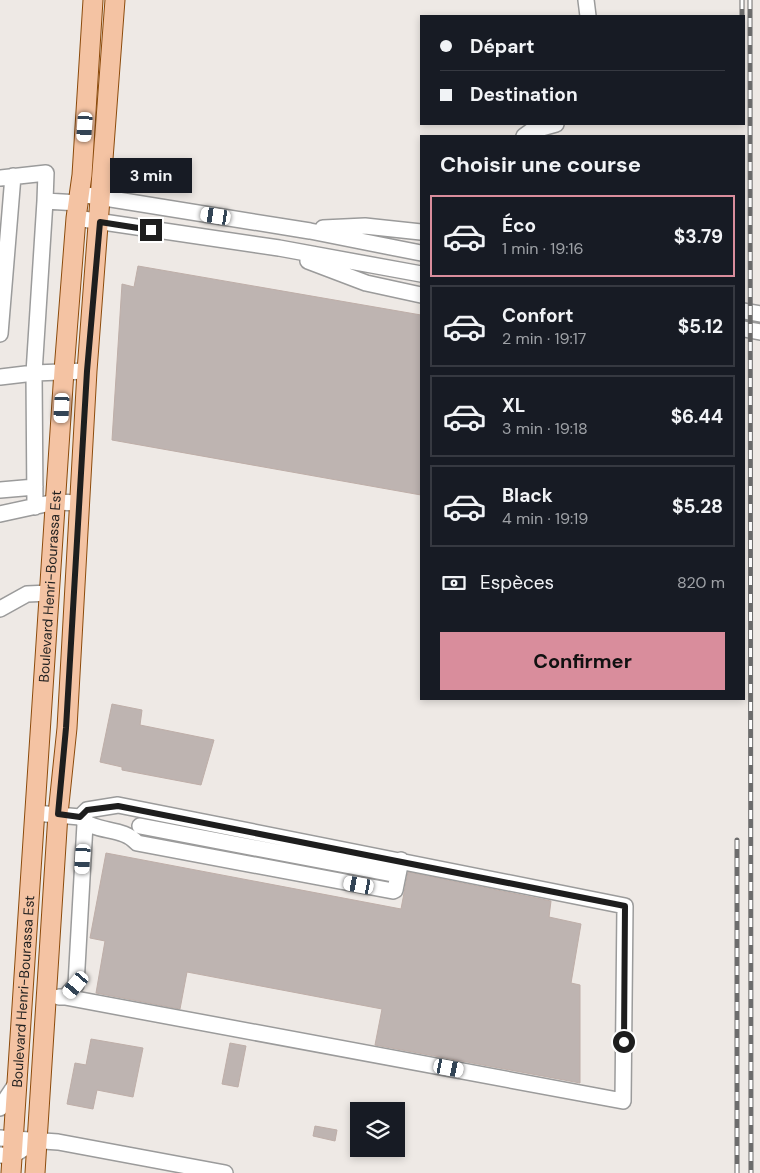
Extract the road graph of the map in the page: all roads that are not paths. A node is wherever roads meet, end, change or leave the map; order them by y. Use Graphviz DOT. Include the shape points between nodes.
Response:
graph roads {
  1 [pos="93,0"];
  2 [pos="115,0"];
  3 [pos="586,0"];
  4 [pos="588,15"];
  5 [pos="552,125"];
  6 [pos="525,135"];
  7 [pos="6,177"];
  8 [pos="102,198"];
  9 [pos="45,201"];
  10 [pos="78,205"];
  11 [pos="100,222"];
  12 [pos="310,231"];
  13 [pos="420,232"];
  14 [pos="279,248"];
  15 [pos="420,252"];
  16 [pos="420,274"];
  17 [pos="420,295"];
  18 [pos="745,311"];
  19 [pos="760,314"];
  20 [pos="745,329"];
  21 [pos="760,332"];
  22 [pos="0,334"];
  23 [pos="64,371"];
  24 [pos="87,371"];
  25 [pos="34,373"];
  26 [pos="0,377"];
  27 [pos="35,487"];
  28 [pos="0,490"];
  29 [pos="56,502"];
  30 [pos="80,503"];
  31 [pos="35,507"];
  32 [pos="0,514"];
  33 [pos="50,593"];
  34 [pos="0,610"];
  35 [pos="142,810"];
  36 [pos="35,813"];
  37 [pos="58,814"];
  38 [pos="83,820"];
  39 [pos="140,826"];
  40 [pos="279,836"];
  41 [pos="137,842"];
  42 [pos="277,852"];
  43 [pos="400,867"];
  44 [pos="275,869"];
  45 [pos="56,997"];
  46 [pos="16,1084"];
  47 [pos="0,1108"];
  48 [pos="15,1148"];
  49 [pos="35,1173"];
  50 [pos="225,1173"];
  1 -- 10 [label="main road, Boulevard Henri-Bourassa Est"];
  2 -- 8 [label="main road, Boulevard Henri-Bourassa Est"];
  3 -- 4 [label="street"];
  5 -- 6 [label="street"];
  7 -- 9 [label="street" via="46,172"];
  7 -- 22 [label="street"];
  8 -- 10 [label="street"];
  8 -- 11 [label="main road, Boulevard Henri-Bourassa Est"];
  8 -- 12 [label="street"];
  9 -- 10 [label="street"];
  9 -- 25 [label="street"];
  10 -- 11 [label="street"];
  10 -- 23 [label="main road, Boulevard Henri-Bourassa Est"];
  11 -- 14 [label="street"];
  11 -- 24 [label="main road, Boulevard Henri-Bourassa Est"];
  12 -- 13 [label="street" via="356,226"];
  12 -- 15 [label="street"];
  14 -- 16 [label="street"];
  14 -- 17 [label="street" via="366,283"];
  18 -- 19 [label="street"];
  20 -- 21 [label="street"];
  23 -- 24 [label="street"];
  23 -- 25 [label="street"];
  23 -- 29 [label="main road, Boulevard Henri-Bourassa Est"];
  24 -- 30 [label="main road, Boulevard Henri-Bourassa Est"];
  25 -- 26 [label="street"];
  25 -- 27 [label="street"];
  27 -- 28 [label="street"];
  27 -- 31 [label="street"];
  29 -- 30 [label="street"];
  29 -- 31 [label="street"];
  29 -- 33 [label="main road, Boulevard Henri-Bourassa Est"];
  30 -- 37 [label="main road, Boulevard Henri-Bourassa Est"];
  31 -- 32 [label="street"];
  33 -- 34 [label="street" via="27,594"];
  33 -- 36 [label="main road, Boulevard Henri-Bourassa Est"];
  35 -- 38 [label="street" via="118,806 87,810"];
  35 -- 39 [label="street"];
  35 -- 40 [label="street"];
  36 -- 37 [label="street"];
  36 -- 46 [label="main road, Boulevard Henri-Bourassa Est"];
  37 -- 38 [label="street"];
  37 -- 45 [label="main road, Boulevard Henri-Bourassa Est"];
  38 -- 41 [label="street" via="131,835"];
  38 -- 45 [label="street" via="76,985"];
  39 -- 41 [label="street"];
  39 -- 42 [label="street"];
  40 -- 42 [label="street"];
  40 -- 43 [label="street"];
  41 -- 44 [label="street"];
  42 -- 43 [label="street"];
  42 -- 44 [label="street"];
  43 -- 44 [label="street" via="393,891"];
  43 -- 45 [label="street" via="625,906 623,1101"];
  45 -- 48 [label="main road, Boulevard Henri-Bourassa Est"];
  46 -- 47 [label="street"];
  46 -- 48 [label="main road, Boulevard Henri-Bourassa Est"];
  48 -- 49 [label="main road, Boulevard Henri-Bourassa Est"];
  48 -- 50 [label="street"];
}
